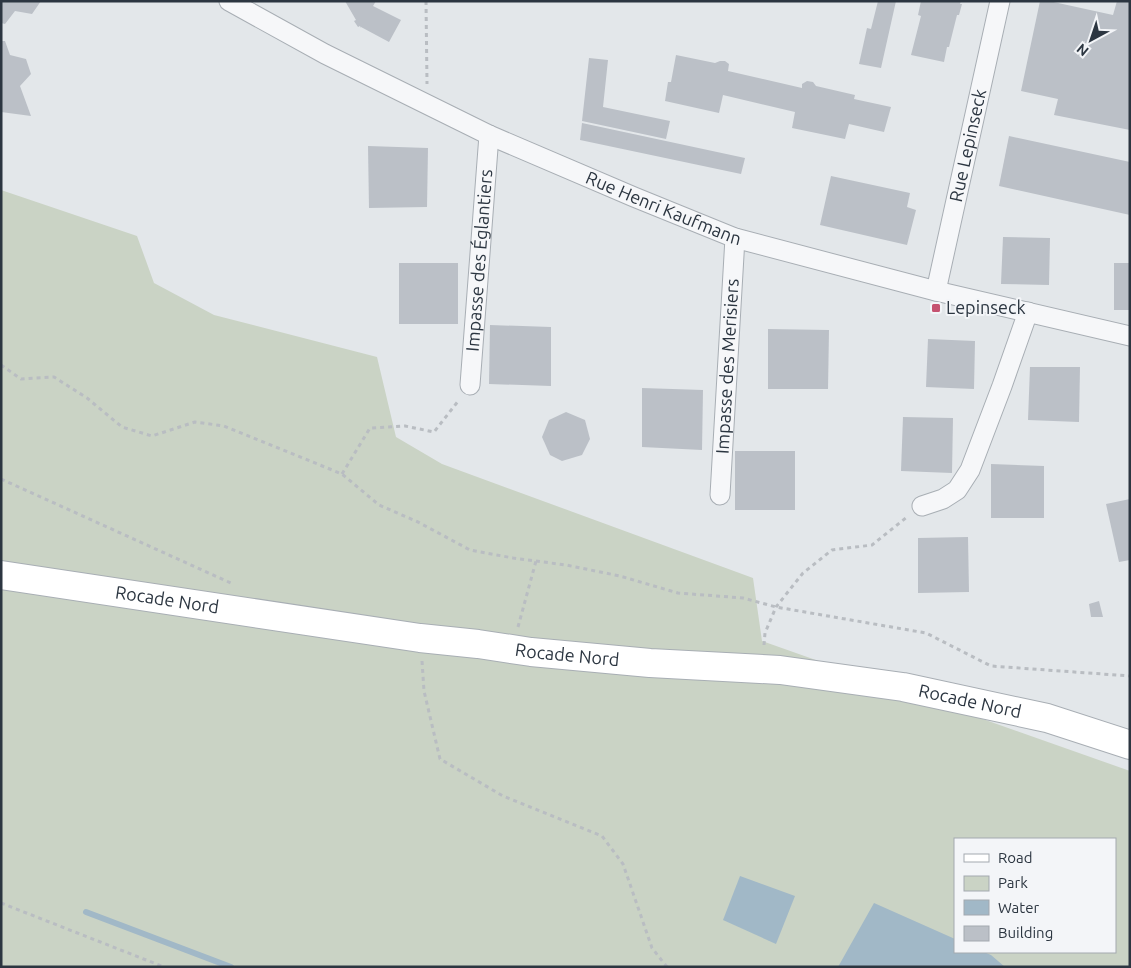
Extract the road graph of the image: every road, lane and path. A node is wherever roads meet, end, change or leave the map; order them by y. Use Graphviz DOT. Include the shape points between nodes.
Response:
graph roads {
  1 [pos="229,1"];
  2 [pos="426,1"];
  3 [pos="1000,1"];
  4 [pos="427,105"];
  5 [pos="489,135"];
  6 [pos="735,238"];
  7 [pos="936,291"];
  8 [pos="1028,312"];
  9 [pos="1130,336"];
  10 [pos="1,365"];
  11 [pos="470,385"];
  12 [pos="342,474"];
  13 [pos="1,479"];
  14 [pos="720,495"];
  15 [pos="922,506"];
  16 [pos="536,562"];
  17 [pos="194,566"];
  18 [pos="1,576"];
  19 [pos="776,607"];
  20 [pos="420,638"];
  21 [pos="512,649"];
  22 [pos="760,669"];
  23 [pos="1130,676"];
  24 [pos="1130,745"];
  25 [pos="1,903"];
  26 [pos="164,967"];
  27 [pos="667,967"];
  1 -- 4 [label="street, Rue Henri Kaufmann"];
  2 -- 4 [label="path"];
  3 -- 7 [label="street, Rue Lepinseck"];
  4 -- 5 [label="street, Rue Henri Kaufmann"];
  5 -- 6 [label="street, Rue Henri Kaufmann"];
  5 -- 11 [label="street, Impasse des Églantiers"];
  6 -- 7 [label="street, Rue Henri Kaufmann"];
  6 -- 14 [label="street, Impasse des Merisiers"];
  7 -- 8 [label="street, Rue Henri Kaufmann"];
  8 -- 9 [label="street, Rue Henri Kaufmann"];
  8 -- 15 [label="street" via="970,470 957,490"];
  10 -- 12 [label="path" via="21,380 54,376 122,427 152,436 195,422 224,426"];
  11 -- 12 [label="path" via="434,432 405,426 370,428"];
  12 -- 16 [label="path" via="379,505 470,550"];
  13 -- 17 [label="path"];
  15 -- 19 [label="path" via="872,545 832,550 803,574"];
  16 -- 19 [label="path" via="620,576 678,593 743,598"];
  16 -- 21 [label="path"];
  18 -- 20 [label="main road, Rocade Nord"];
  19 -- 22 [label="path" via="765,633"];
  19 -- 23 [label="path" via="926,633 991,666"];
  20 -- 21 [label="main road, Rocade Nord"];
  20 -- 27 [label="path" via="424,692 440,760 503,796 602,836 623,864 652,948"];
  21 -- 22 [label="main road, Rocade Nord" via="650,663"];
  22 -- 24 [label="main road, Rocade Nord" via="903,687 1047,718"];
  25 -- 26 [label="path"];
}
